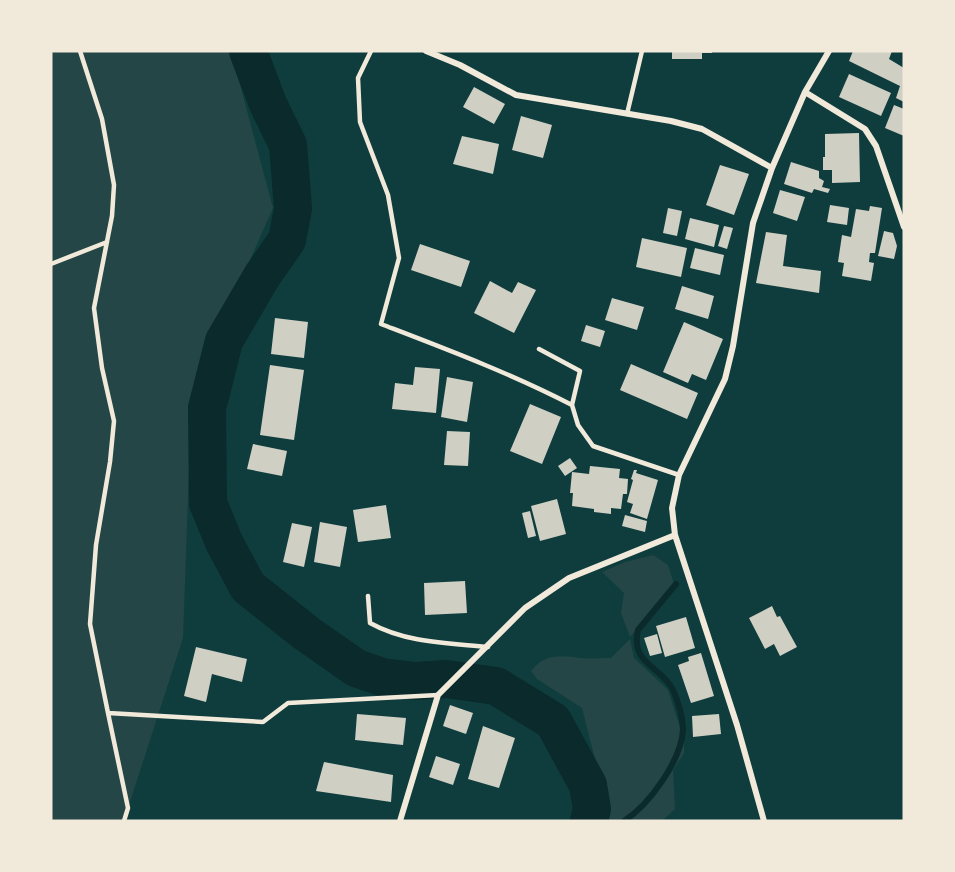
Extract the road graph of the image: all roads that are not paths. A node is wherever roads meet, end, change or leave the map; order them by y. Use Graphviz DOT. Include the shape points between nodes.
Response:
graph roads {
  1 [pos="80,51"];
  2 [pos="371,51"];
  3 [pos="426,51"];
  4 [pos="642,51"];
  5 [pos="829,51"];
  6 [pos="806,92"];
  7 [pos="627,114"];
  8 [pos="772,168"];
  9 [pos="904,227"];
  10 [pos="107,242"];
  11 [pos="51,264"];
  12 [pos="539,349"];
  13 [pos="572,405"];
  14 [pos="679,475"];
  15 [pos="675,535"];
  16 [pos="368,596"];
  17 [pos="488,646"];
  18 [pos="438,695"];
  19 [pos="108,713"];
  20 [pos="124,821"];
  21 [pos="399,821"];
  22 [pos="764,821"];
  1 -- 10 [label="lane" via="102,119 114,184"];
  2 -- 13 [label="lane" via="358,78 360,122 388,195 399,258 381,324 486,364"];
  3 -- 7 [label="street" via="516,95"];
  4 -- 7 [label="lane"];
  5 -- 6 [label="street"];
  6 -- 8 [label="street"];
  6 -- 9 [label="street" via="865,129 876,146"];
  7 -- 8 [label="street" via="702,129"];
  8 -- 14 [label="street" via="753,223 725,379"];
  10 -- 11 [label="lane"];
  10 -- 19 [label="lane" via="94,308 114,421 96,545 90,624"];
  12 -- 13 [label="lane" via="580,371"];
  13 -- 14 [label="lane" via="578,425 593,446"];
  14 -- 15 [label="street" via="672,508"];
  15 -- 17 [label="street" via="569,578 525,608"];
  15 -- 22 [label="street" via="737,724"];
  16 -- 17 [label="lane" via="370,623 387,633"];
  17 -- 18 [label="street"];
  18 -- 19 [label="lane" via="288,703 263,722"];
  18 -- 21 [label="street"];
  19 -- 20 [label="lane" via="128,808"];
}
